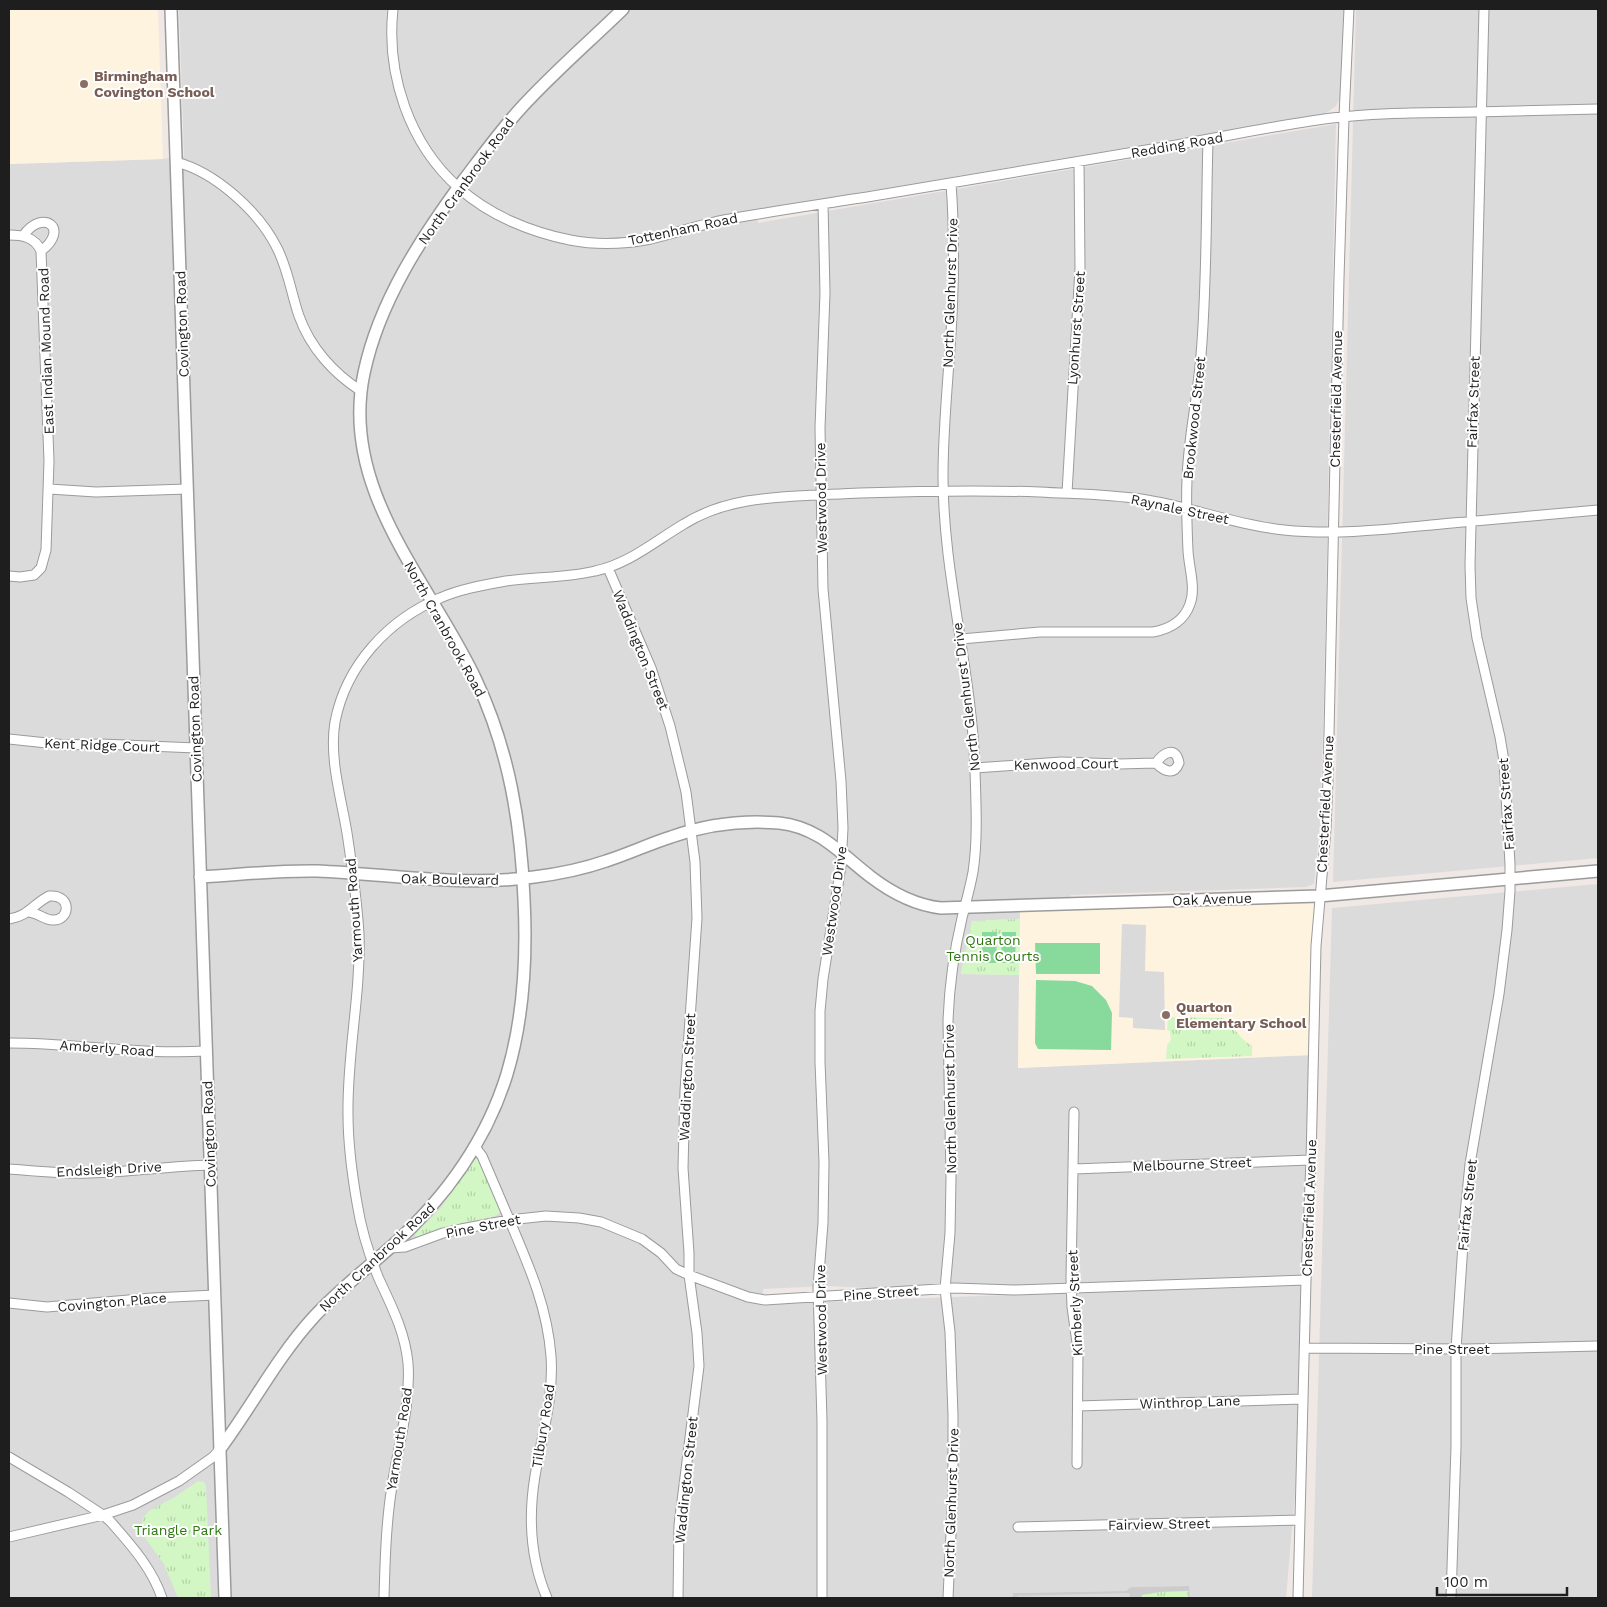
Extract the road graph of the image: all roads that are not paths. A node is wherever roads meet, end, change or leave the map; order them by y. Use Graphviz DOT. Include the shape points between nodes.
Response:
graph roads {
  1 [pos="171,9"];
  2 [pos="392,9"];
  3 [pos="622,9"];
  4 [pos="1349,9"];
  5 [pos="1484,9"];
  6 [pos="1598,108"];
  7 [pos="1481,112"];
  8 [pos="1344,117"];
  9 [pos="1208,140"];
  10 [pos="176,162"];
  11 [pos="1079,162"];
  12 [pos="951,183"];
  13 [pos="458,188"];
  14 [pos="823,204"];
  15 [pos="759,214"];
  16 [pos="9,236"];
  17 [pos="23,236"];
  18 [pos="42,251"];
  19 [pos="361,391"];
  20 [pos="187,489"];
  21 [pos="49,490"];
  22 [pos="944,491"];
  23 [pos="1067,493"];
  24 [pos="821,495"];
  25 [pos="761,499"];
  26 [pos="1186,509"];
  27 [pos="1598,510"];
  28 [pos="1470,522"];
  29 [pos="1333,533"];
  30 [pos="608,568"];
  31 [pos="9,576"];
  32 [pos="432,602"];
  33 [pos="961,638"];
  34 [pos="9,739"];
  35 [pos="196,748"];
  36 [pos="1156,762"];
  37 [pos="975,768"];
  38 [pos="692,831"];
  39 [pos="841,852"];
  40 [pos="1598,871"];
  41 [pos="353,873"];
  42 [pos="200,877"];
  43 [pos="523,878"];
  44 [pos="1510,879"];
  45 [pos="1319,896"];
  46 [pos="965,907"];
  47 [pos="29,912"];
  48 [pos="9,919"];
  49 [pos="9,1043"];
  50 [pos="206,1051"];
  51 [pos="1074,1112"];
  52 [pos="475,1148"];
  53 [pos="1311,1160"];
  54 [pos="210,1165"];
  55 [pos="9,1169"];
  56 [pos="1074,1169"];
  57 [pos="509,1220"];
  58 [pos="390,1248"];
  59 [pos="373,1261"];
  60 [pos="689,1276"];
  61 [pos="1306,1280"];
  62 [pos="1071,1288"];
  63 [pos="946,1289"];
  64 [pos="215,1295"];
  65 [pos="818,1296"];
  66 [pos="9,1303"];
  67 [pos="1598,1346"];
  68 [pos="1305,1348"];
  69 [pos="1456,1349"];
  70 [pos="1303,1399"];
  71 [pos="1078,1406"];
  72 [pos="220,1449"];
  73 [pos="9,1457"];
  74 [pos="1077,1464"];
  75 [pos="103,1515"];
  76 [pos="1300,1520"];
  77 [pos="1018,1528"];
  78 [pos="9,1538"];
  79 [pos="162,1598"];
  80 [pos="224,1598"];
  81 [pos="384,1598"];
  82 [pos="547,1598"];
  83 [pos="678,1598"];
  84 [pos="822,1598"];
  85 [pos="948,1598"];
  86 [pos="1298,1598"];
  87 [pos="1450,1598"];
  1 -- 10 [label="street, Covington Road"];
  2 -- 13 [label="street, Tottenham Road" via="393,58 407,114 440,170"];
  3 -- 13 [label="street, North Cranbrook Road" via="520,109"];
  4 -- 8 [label="street, Chesterfield Avenue"];
  5 -- 7 [label="street, Fairfax Street"];
  6 -- 7 [label="street, Redding Road"];
  7 -- 8 [label="street, Redding Road"];
  7 -- 28 [label="street, Fairfax Street"];
  8 -- 9 [label="street, Redding Road"];
  8 -- 29 [label="street, Chesterfield Avenue"];
  9 -- 11 [label="street, Redding Road"];
  9 -- 26 [label="street, Brookwood Street" via="1203,326"];
  10 -- 19 [label="street" via="207,175 240,201 260,223 276,246 299,316 315,346 343,378"];
  10 -- 20 [label="street, Covington Road"];
  11 -- 12 [label="street, Redding Road"];
  11 -- 23 [label="street, Lyonhurst Street" via="1080,278"];
  12 -- 14 [label="street, Redding Road"];
  12 -- 22 [label="street, North Glenhurst Drive" via="953,259 944,425"];
  13 -- 15 [label="street, Tottenham Road" via="489,210 520,225 562,238 591,242 644,240"];
  13 -- 19 [label="street, North Cranbrook Road" via="420,244 392,294 370,352"];
  14 -- 15 [label="street, Redding Road"];
  14 -- 24 [label="street, Westwood Drive" via="825,293"];
  16 -- 17 [label="street"];
  17 -- 18 [label="street, East Indian Mound Road" via="35,242"];
  17 -- 18 [label="street" via="37,222 50,224 54,236"];
  18 -- 21 [label="street, East Indian Mound Road"];
  19 -- 32 [label="street, North Cranbrook Road" via="364,458 373,488 399,545"];
  20 -- 21 [label="street"];
  20 -- 35 [label="street, Covington Road"];
  21 -- 31 [label="street, East Indian Mound Road" via="46,550 41,568 27,577"];
  22 -- 23 [label="street, Raynale Street"];
  22 -- 24 [label="street, Raynale Street"];
  22 -- 33 [label="street, North Glenhurst Drive" via="948,555"];
  23 -- 26 [label="street, Raynale Street" via="1140,499"];
  24 -- 25 [label="street, Raynale Street"];
  24 -- 39 [label="street, Westwood Drive" via="823,598 842,804"];
  25 -- 30 [label="street, Yarmouth Road" via="699,516 622,563"];
  26 -- 29 [label="street, Raynale Street" via="1262,527"];
  26 -- 33 [label="street, Brookwood Street" via="1192,596 1187,611 1170,628 1153,632 1040,632"];
  27 -- 28 [label="street, Raynale Street"];
  28 -- 29 [label="street, Raynale Street"];
  28 -- 44 [label="street, Fairfax Street" via="1471,598 1476,638 1504,761"];
  29 -- 45 [label="street, Chesterfield Avenue" via="1328,779"];
  30 -- 32 [label="street, Yarmouth Road" via="480,586"];
  30 -- 38 [label="street, Waddington Street" via="664,705 679,758"];
  32 -- 41 [label="street, Yarmouth Road" via="399,622 368,651 353,672 338,709 334,756"];
  32 -- 43 [label="street, North Cranbrook Road" via="474,677 499,740 518,818"];
  33 -- 37 [label="street, North Glenhurst Drive"];
  34 -- 35 [label="street, Kent Ridge Court" via="66,745"];
  35 -- 42 [label="street, Covington Road"];
  36 -- 37 [label="street, Kenwood Court" via="1045,763"];
  37 -- 46 [label="street, North Glenhurst Drive" via="973,869"];
  38 -- 39 [label="street, Oak Boulevard" via="744,823 781,824 815,834"];
  38 -- 43 [label="street, Oak Boulevard" via="606,861 547,876"];
  38 -- 60 [label="street, Waddington Street" via="696,918 684,1148"];
  39 -- 46 [label="street, Oak Avenue" via="888,889 905,898 935,907"];
  39 -- 65 [label="street, Westwood Drive" via="820,1011 824,1169"];
  40 -- 44 [label="street, Oak Avenue"];
  41 -- 42 [label="street, Oak Boulevard" via="282,871"];
  41 -- 43 [label="street, Oak Boulevard" via="435,880"];
  41 -- 59 [label="street, Yarmouth Road" via="359,965 348,1115 358,1210"];
  42 -- 50 [label="street, Covington Road"];
  43 -- 52 [label="street, North Cranbrook Road" via="526,944 518,1025 502,1089"];
  44 -- 45 [label="street, Oak Avenue"];
  44 -- 69 [label="street, Fairfax Street" via="1507,930 1470,1164"];
  45 -- 46 [label="street, Oak Avenue"];
  45 -- 53 [label="street, Chesterfield Avenue"];
  46 -- 63 [label="street, North Glenhurst Drive" via="949,1003 952,1178"];
  47 -- 48 [label="street"];
  49 -- 50 [label="street, Amberly Road" via="67,1044 150,1052"];
  50 -- 54 [label="street, Covington Road"];
  51 -- 56 [label="street, Kimberly Street"];
  52 -- 57 [label="street, Tilbury Road" via="482,1156"];
  52 -- 58 [label="street, North Cranbrook Road" via="434,1203"];
  53 -- 56 [label="street, Melbourne Street"];
  53 -- 61 [label="street, Chesterfield Avenue"];
  54 -- 55 [label="street, Endsleigh Drive" via="91,1173"];
  54 -- 64 [label="street, Covington Road"];
  56 -- 62 [label="street, Kimberly Street"];
  57 -- 58 [label="street, Pine Street"];
  57 -- 60 [label="street, Pine Street" via="556,1216 601,1222 642,1239 676,1269"];
  57 -- 82 [label="street, Tilbury Road" via="539,1292 551,1355 549,1401 530,1521 533,1555"];
  58 -- 59 [label="street, North Cranbrook Road"];
  59 -- 72 [label="street, North Cranbrook Road" via="336,1294 296,1338"];
  59 -- 81 [label="street, Yarmouth Road" via="403,1334 409,1376 406,1412 388,1511"];
  60 -- 65 [label="street, Pine Street" via="758,1299"];
  60 -- 83 [label="street, Waddington Street" via="699,1366 679,1525"];
  61 -- 62 [label="street, Pine Street"];
  61 -- 68 [label="street, Chesterfield Avenue"];
  62 -- 63 [label="street, Pine Street"];
  62 -- 71 [label="street, Kimberly Street" via="1078,1350"];
  63 -- 65 [label="street, Pine Street"];
  63 -- 85 [label="street, North Glenhurst Drive" via="953,1415"];
  64 -- 66 [label="street, Covington Place" via="47,1307"];
  64 -- 72 [label="street, Covington Road"];
  65 -- 84 [label="street, Westwood Drive" via="822,1375"];
  67 -- 69 [label="street, Pine Street"];
  68 -- 69 [label="street, Pine Street"];
  68 -- 70 [label="street, Chesterfield Avenue"];
  69 -- 87 [label="street, Fairfax Street"];
  70 -- 71 [label="street, Winthrop Lane"];
  70 -- 76 [label="street, Chesterfield Avenue"];
  71 -- 74 [label="street, Kimberly Street"];
  72 -- 75 [label="street" via="179,1481 133,1505"];
  72 -- 80 [label="street"];
  73 -- 75 [label="street"];
  75 -- 78 [label="street"];
  75 -- 79 [label="street" via="147,1566"];
  76 -- 77 [label="street, Fairview Street"];
  76 -- 86 [label="street, Chesterfield Avenue"];
}
